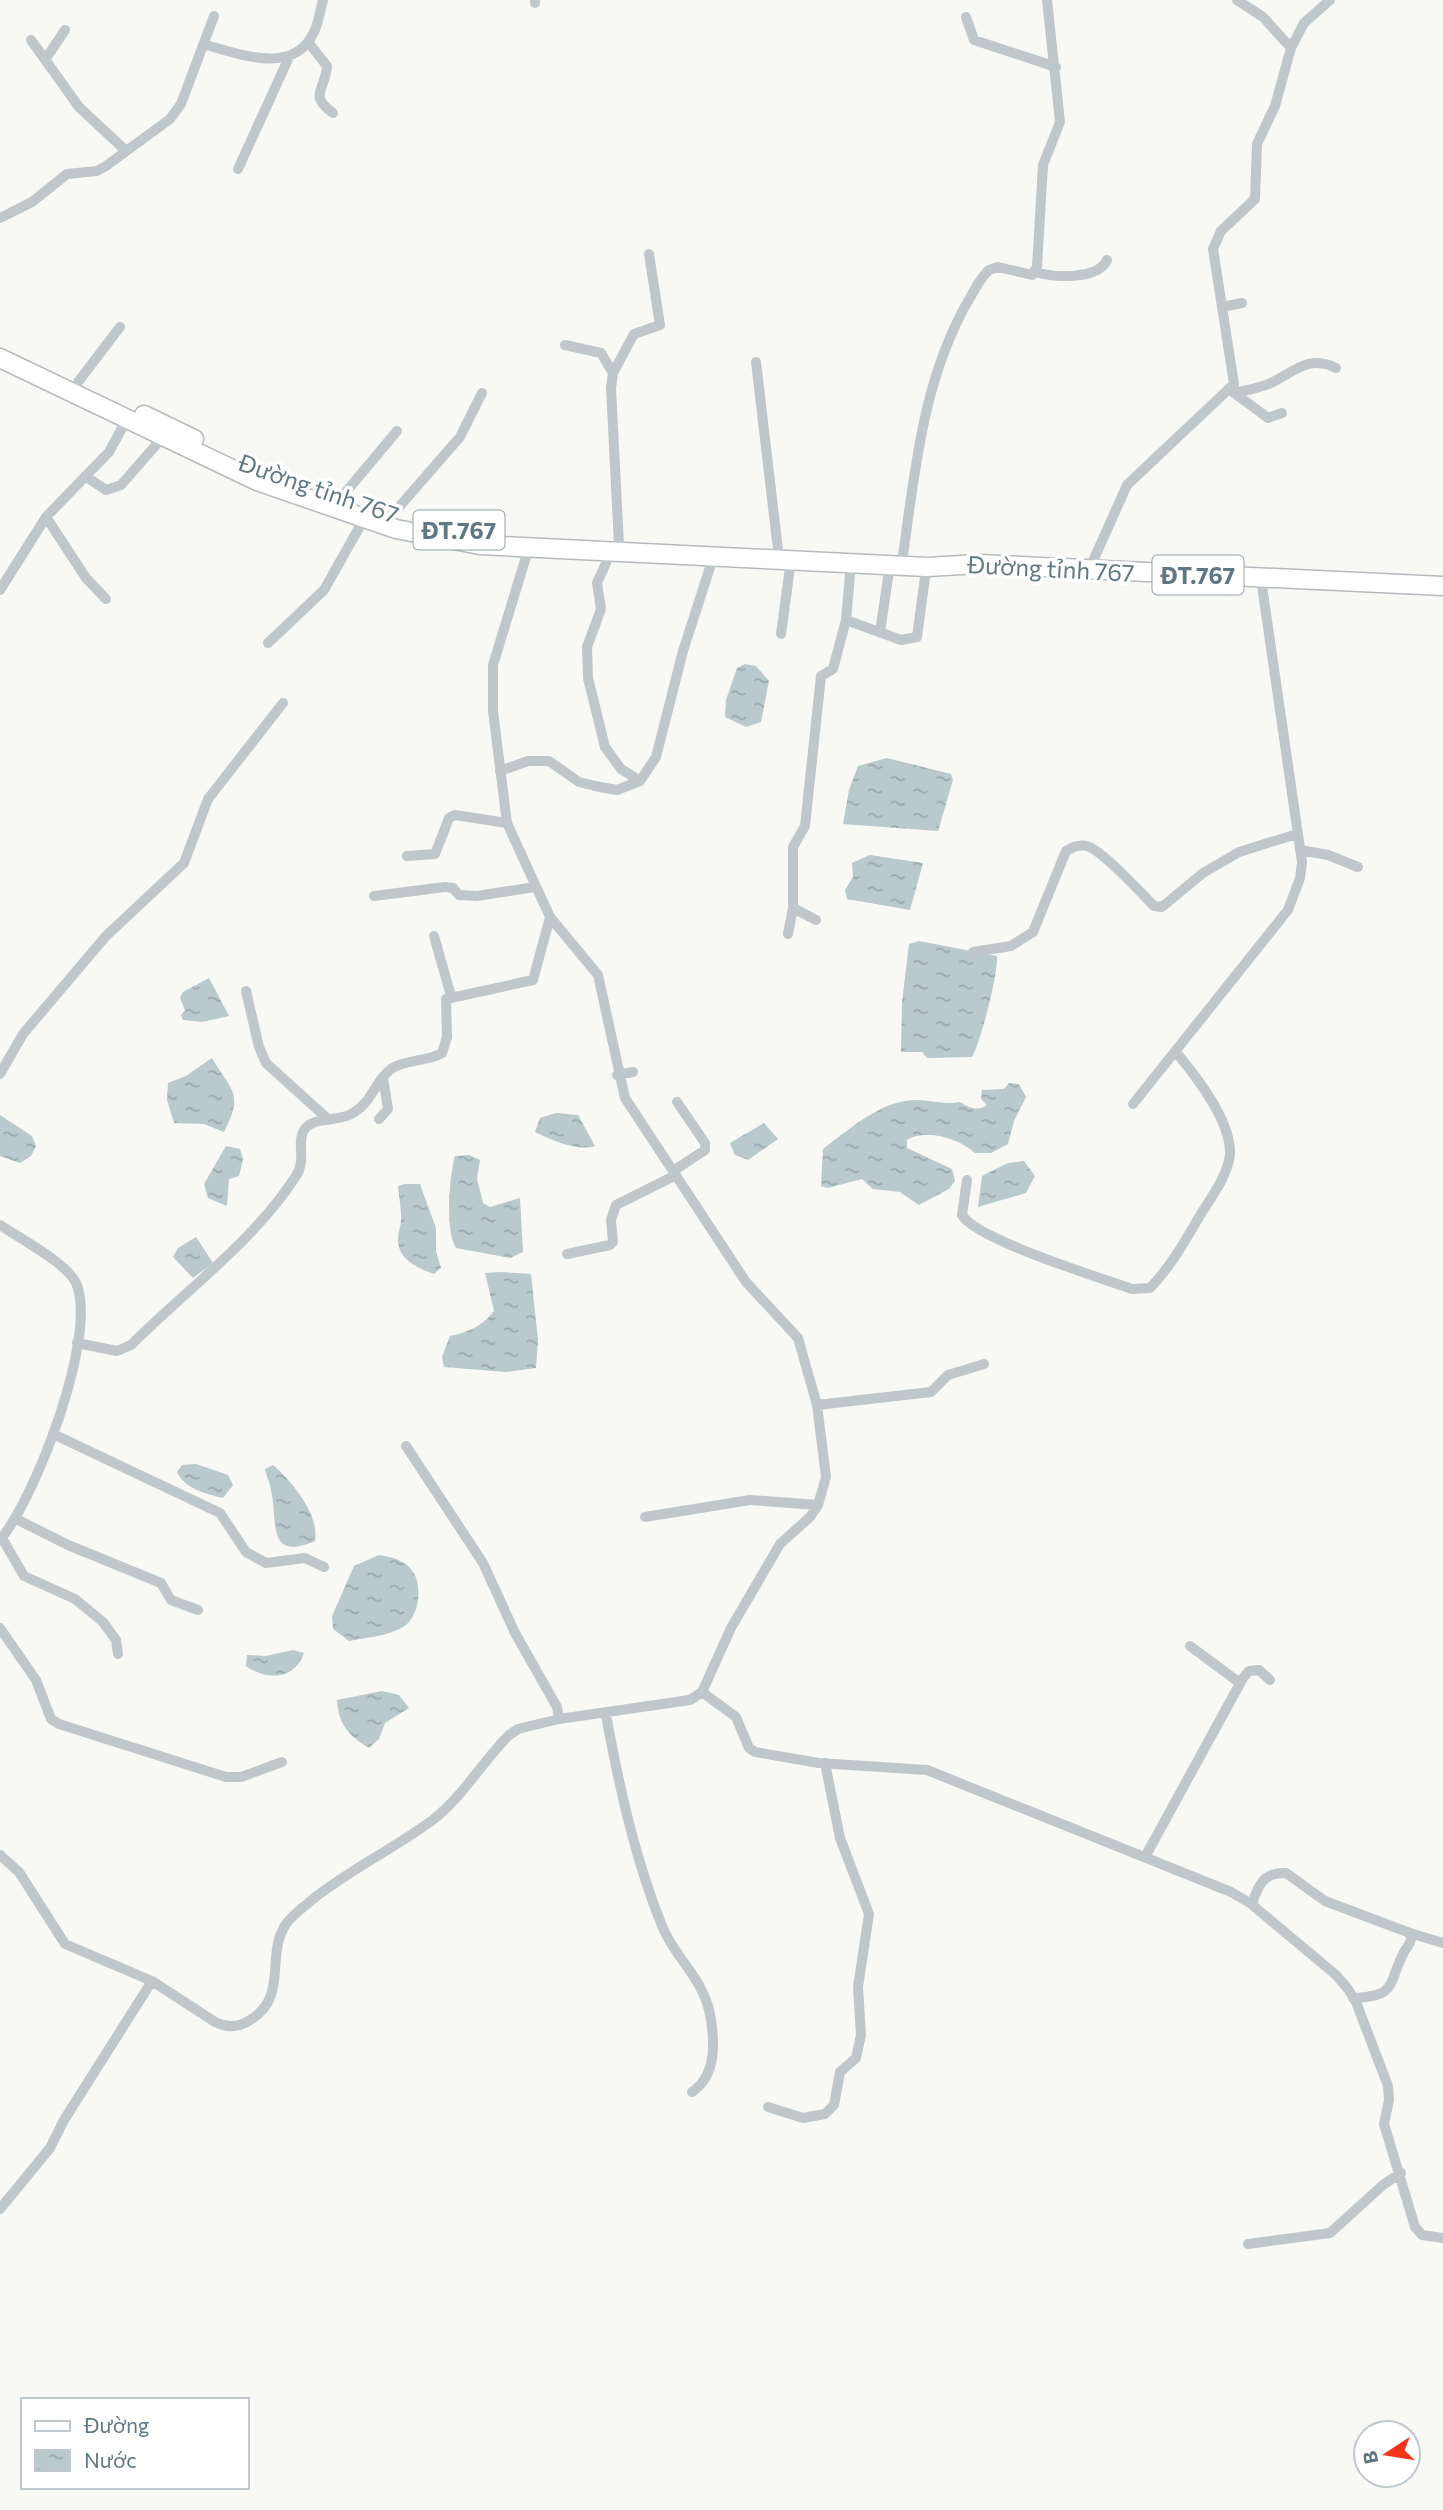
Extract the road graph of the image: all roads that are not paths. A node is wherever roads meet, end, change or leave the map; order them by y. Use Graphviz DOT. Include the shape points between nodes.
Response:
graph roads {
  1 [pos="323,0"];
  2 [pos="1047,0"];
  3 [pos="1237,0"];
  4 [pos="1330,0"];
  5 [pos="214,16"];
  6 [pos="966,17"];
  7 [pos="65,30"];
  8 [pos="31,40"];
  9 [pos="309,41"];
  10 [pos="206,45"];
  11 [pos="1291,48"];
  12 [pos="290,55"];
  13 [pos="45,60"];
  14 [pos="1056,67"];
  15 [pos="333,113"];
  16 [pos="125,150"];
  17 [pos="238,169"];
  18 [pos="0,218"];
  19 [pos="649,254"];
  20 [pos="1107,260"];
  21 [pos="1035,272"];
  22 [pos="1242,303"];
  23 [pos="1222,307"];
  24 [pos="120,327"];
  25 [pos="565,345"];
  26 [pos="0,347"];
  27 [pos="0,358"];
  28 [pos="755,362"];
  29 [pos="1336,368"];
  30 [pos="612,373"];
  31 [pos="78,382"];
  32 [pos="1232,391"];
  33 [pos="482,393"];
  34 [pos="1282,413"];
  35 [pos="127,419"];
  36 [pos="397,431"];
  37 [pos="163,437"];
  38 [pos="85,476"];
  39 [pos="340,499"];
  40 [pos="392,515"];
  41 [pos="46,517"];
  42 [pos="364,519"];
  43 [pos="530,544"];
  44 [pos="614,549"];
  45 [pos="785,555"];
  46 [pos="713,558"];
  47 [pos="896,560"];
  48 [pos="851,563"];
  49 [pos="927,563"];
  50 [pos="1089,570"];
  51 [pos="1261,579"];
  52 [pos="1443,586"];
  53 [pos="0,590"];
  54 [pos="106,599"];
  55 [pos="846,620"];
  56 [pos="880,632"];
  57 [pos="781,634"];
  58 [pos="268,643"];
  59 [pos="283,703"];
  60 [pos="500,771"];
  61 [pos="640,781"];
  62 [pos="507,823"];
  63 [pos="1297,834"];
  64 [pos="1300,850"];
  65 [pos="407,856"];
  66 [pos="1358,867"];
  67 [pos="535,887"];
  68 [pos="373,896"];
  69 [pos="793,908"];
  70 [pos="550,918"];
  71 [pos="816,920"];
  72 [pos="788,934"];
  73 [pos="433,936"];
  74 [pos="974,952"];
  75 [pos="246,991"];
  76 [pos="451,996"];
  77 [pos="1175,1051"];
  78 [pos="633,1072"];
  79 [pos="0,1074"];
  80 [pos="617,1075"];
  81 [pos="383,1078"];
  82 [pos="677,1102"];
  83 [pos="1133,1104"];
  84 [pos="379,1119"];
  85 [pos="329,1120"];
  86 [pos="674,1173"];
  87 [pos="967,1180"];
  88 [pos="0,1225"];
  89 [pos="567,1254"];
  90 [pos="77,1343"];
  91 [pos="984,1364"];
  92 [pos="817,1405"];
  93 [pos="53,1434"];
  94 [pos="406,1446"];
  95 [pos="818,1505"];
  96 [pos="645,1517"];
  97 [pos="16,1518"];
  98 [pos="1,1539"];
  99 [pos="324,1567"];
  100 [pos="198,1610"];
  101 [pos="0,1628"];
  102 [pos="1190,1646"];
  103 [pos="118,1654"];
  104 [pos="1270,1680"];
  105 [pos="1240,1683"];
  106 [pos="702,1692"];
  107 [pos="606,1715"];
  108 [pos="559,1719"];
  109 [pos="282,1762"];
  110 [pos="825,1763"];
  111 [pos="0,1855"];
  112 [pos="1145,1857"];
  113 [pos="1252,1904"];
  114 [pos="1410,1933"];
  115 [pos="1443,1943"];
  116 [pos="152,1981"];
  117 [pos="1353,1998"];
  118 [pos="692,2092"];
  119 [pos="768,2107"];
  120 [pos="1401,2173"];
  121 [pos="0,2209"];
  122 [pos="1443,2238"];
  123 [pos="1248,2244"];
  1 -- 9 [label="street"];
  2 -- 14 [label="street"];
  3 -- 11 [label="street" via="1264,18"];
  4 -- 11 [label="street" via="1304,23"];
  5 -- 10 [label="street"];
  6 -- 14 [label="street" via="974,40"];
  7 -- 13 [label="street"];
  8 -- 13 [label="street"];
  9 -- 12 [label="street"];
  9 -- 15 [label="street" via="327,66 318,98"];
  10 -- 12 [label="street" via="263,60"];
  10 -- 16 [label="street" via="170,119"];
  11 -- 23 [label="street" via="1275,106 1257,144 1255,199 1221,232 1213,249"];
  12 -- 17 [label="street"];
  13 -- 16 [label="street" via="79,107"];
  14 -- 21 [label="street" via="1060,122 1043,165"];
  16 -- 18 [label="street" via="97,171 57,179 32,202"];
  19 -- 30 [label="street" via="660,325 634,334"];
  20 -- 21 [label="street" via="1098,270 1083,273 1050,276"];
  21 -- 47 [label="street" via="989,270 961,312 934,381"];
  22 -- 23 [label="street"];
  23 -- 32 [label="street" via="1236,379"];
  24 -- 31 [label="street"];
  25 -- 30 [label="street" via="601,353"];
  26 -- 31 [label="main road, Đường tỉnh 767 / ĐT.767"];
  27 -- 35 [label="main road, Đường tỉnh 767 / ĐT.767"];
  28 -- 45 [label="street"];
  29 -- 32 [label="street" via="1308,363 1272,383"];
  30 -- 44 [label="street"];
  31 -- 39 [label="main road, Đường tỉnh 767 / ĐT.767" via="246,465"];
  32 -- 34 [label="street" via="1268,418"];
  32 -- 50 [label="street" via="1127,485"];
  33 -- 40 [label="street" via="460,437"];
  35 -- 37 [label="main road, Đường tỉnh 767 / ĐT.767"];
  35 -- 38 [label="street" via="109,452"];
  36 -- 39 [label="street"];
  37 -- 38 [label="street" via="121,485 106,491"];
  37 -- 42 [label="main road, Đường tỉnh 767 / ĐT.767" via="257,481"];
  38 -- 41 [label="street"];
  39 -- 40 [label="main road, Đường tỉnh 767 / ĐT.767"];
  40 -- 43 [label="main road, Đường tỉnh 767 / ĐT.767"];
  41 -- 53 [label="street"];
  41 -- 54 [label="street" via="86,578"];
  42 -- 43 [label="main road, Đường tỉnh 767 / ĐT.767" via="480,545"];
  42 -- 58 [label="street" via="324,590"];
  43 -- 44 [label="main road, Đường tỉnh 767 / ĐT.767"];
  43 -- 60 [label="street" via="494,664 493,711"];
  44 -- 45 [label="main road, Đường tỉnh 767 / ĐT.767"];
  44 -- 46 [label="main road, Đường tỉnh 767 / ĐT.767"];
  44 -- 61 [label="street" via="597,583 601,609 587,647 588,678 597,723 611,759"];
  45 -- 46 [label="main road, Đường tỉnh 767 / ĐT.767"];
  45 -- 47 [label="main road, Đường tỉnh 767 / ĐT.767"];
  45 -- 48 [label="main road, Đường tỉnh 767 / ĐT.767"];
  45 -- 57 [label="street"];
  46 -- 61 [label="street" via="656,757"];
  47 -- 48 [label="main road, Đường tỉnh 767 / ĐT.767"];
  47 -- 49 [label="main road, Đường tỉnh 767 / ĐT.767"];
  47 -- 56 [label="street"];
  48 -- 55 [label="street"];
  49 -- 50 [label="main road, Đường tỉnh 767 / ĐT.767"];
  49 -- 56 [label="street" via="916,637 901,640"];
  50 -- 51 [label="main road, Đường tỉnh 767 / ĐT.767"];
  51 -- 52 [label="main road, Đường tỉnh 767 / ĐT.767"];
  51 -- 63 [label="street"];
  55 -- 56 [label="street"];
  55 -- 69 [label="street" via="833,669 821,676 805,827 793,847"];
  59 -- 79 [label="street" via="208,799 184,863 106,936 23,1034"];
  60 -- 61 [label="street" via="528,761 549,761 579,782 595,786 618,790"];
  60 -- 62 [label="street"];
  62 -- 65 [label="street" via="455,815 449,818 435,854"];
  62 -- 67 [label="street"];
  63 -- 64 [label="street"];
  63 -- 74 [label="street" via="1239,852 1203,873 1162,908 1154,906 1099,852 1075,846 1066,851 1033,932 1011,946"];
  64 -- 66 [label="street"];
  64 -- 77 [label="street" via="1300,878 1288,910"];
  67 -- 68 [label="street" via="477,896 459,895 445,887"];
  67 -- 70 [label="street"];
  69 -- 71 [label="street"];
  69 -- 72 [label="street"];
  70 -- 76 [label="street" via="533,980"];
  70 -- 80 [label="street" via="598,975"];
  73 -- 76 [label="street"];
  75 -- 85 [label="street" via="266,1063"];
  76 -- 81 [label="street" via="444,1005 447,1037 442,1053 400,1065"];
  77 -- 83 [label="street"];
  77 -- 87 [label="street" via="1205,1087 1230,1155 1221,1180 1170,1267 1150,1288 1132,1289 1021,1248 969,1222 962,1214"];
  78 -- 80 [label="street"];
  80 -- 86 [label="street" via="635,1116"];
  81 -- 84 [label="street" via="388,1109"];
  81 -- 85 [label="street" via="362,1108"];
  82 -- 86 [label="street" via="705,1143 705,1150"];
  85 -- 90 [label="street" via="304,1130 298,1173 266,1216 131,1345 117,1351"];
  86 -- 89 [label="street" via="617,1205 610,1245"];
  86 -- 92 [label="street" via="746,1282 798,1338"];
  88 -- 90 [label="street" via="72,1277 81,1312"];
  90 -- 93 [label="street"];
  91 -- 92 [label="street" via="948,1375 931,1392"];
  92 -- 95 [label="street" via="826,1477"];
  93 -- 97 [label="street"];
  93 -- 99 [label="street" via="219,1513 240,1546 262,1561 306,1558"];
  94 -- 108 [label="street" via="483,1563"];
  95 -- 96 [label="street" via="750,1500"];
  95 -- 106 [label="street" via="780,1544 731,1628"];
  97 -- 98 [label="street"];
  97 -- 100 [label="street" via="161,1583 171,1600"];
  98 -- 103 [label="street" via="24,1576 75,1599 103,1622 116,1640"];
  101 -- 109 [label="street" via="36,1680 51,1718 59,1724 226,1777 242,1777"];
  102 -- 105 [label="street"];
  104 -- 105 [label="street" via="1255,1670"];
  105 -- 112 [label="street"];
  106 -- 107 [label="street" via="690,1700"];
  106 -- 110 [label="street" via="736,1717 749,1748 765,1756"];
  107 -- 108 [label="street"];
  107 -- 118 [label="street" via="645,1881 673,1950 693,1971 707,2000 712,2064 701,2086"];
  108 -- 116 [label="street" via="509,1735 432,1820 339,1879 293,1915 281,1936 275,1990 250,2021 226,2027"];
  110 -- 112 [label="street" via="927,1770"];
  110 -- 119 [label="street" via="840,1838 869,1914 857,2003 861,2035 856,2058 840,2072 834,2105 825,2115 803,2118"];
  111 -- 116 [label="street" via="19,1872 65,1944"];
  112 -- 113 [label="street"];
  113 -- 114 [label="street" via="1262,1880 1286,1872 1325,1901"];
  113 -- 117 [label="street" via="1336,1975"];
  114 -- 115 [label="street"];
  114 -- 117 [label="street" via="1411,1942 1388,1990"];
  116 -- 121 [label="street" via="50,2148"];
  117 -- 120 [label="street" via="1388,2086 1384,2124"];
  120 -- 122 [label="street" via="1415,2227 1422,2235"];
  120 -- 123 [label="street" via="1330,2233"];
}
